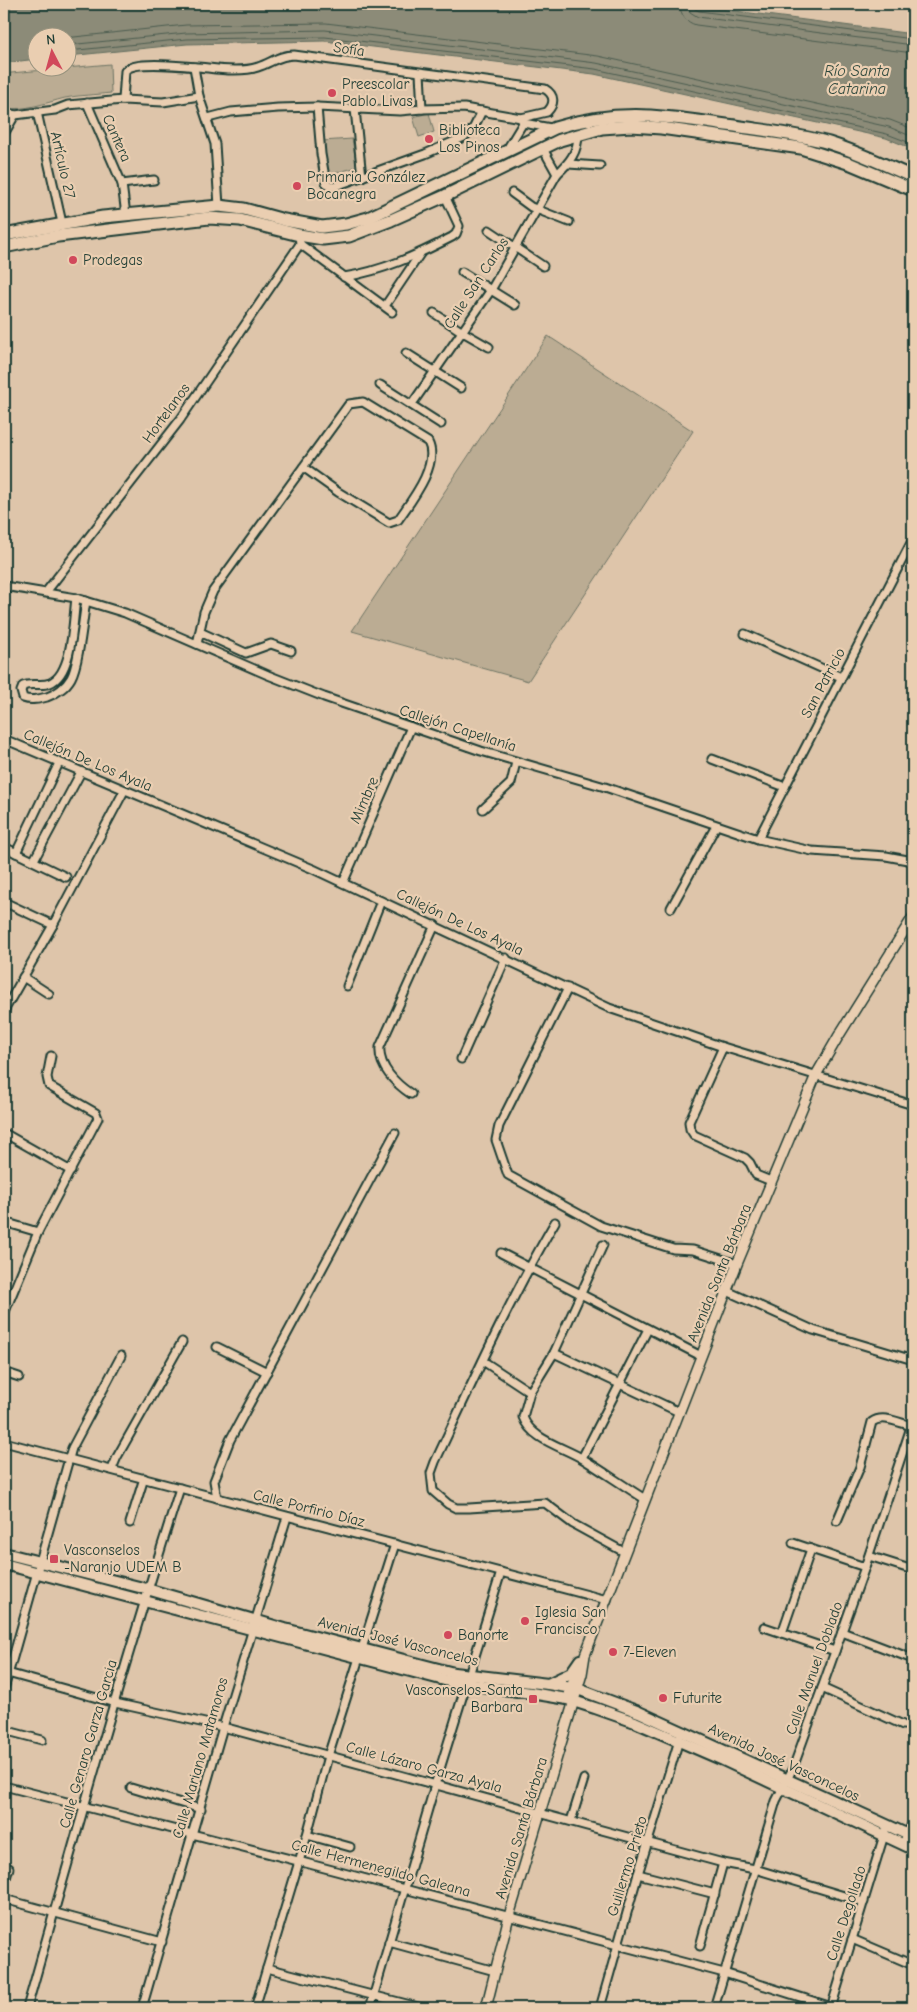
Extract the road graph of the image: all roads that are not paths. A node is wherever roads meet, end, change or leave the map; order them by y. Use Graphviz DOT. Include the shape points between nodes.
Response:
graph roads {
  1 [pos="194,67"];
  2 [pos="420,73"];
  3 [pos="199,96"];
  4 [pos="123,100"];
  5 [pos="87,103"];
  6 [pos="317,107"];
  7 [pos="422,108"];
  8 [pos="355,109"];
  9 [pos="482,111"];
  10 [pos="4,112"];
  11 [pos="37,112"];
  12 [pos="15,115"];
  13 [pos="208,118"];
  14 [pos="522,121"];
  15 [pos="555,128"];
  16 [pos="4,134"];
  17 [pos="578,134"];
  18 [pos="542,147"];
  19 [pos="505,152"];
  20 [pos="568,164"];
  21 [pos="600,166"];
  22 [pos="557,174"];
  23 [pos="913,177"];
  24 [pos="362,178"];
  25 [pos="154,180"];
  26 [pos="122,184"];
  27 [pos="913,190"];
  28 [pos="512,193"];
  29 [pos="445,196"];
  30 [pos="219,206"];
  31 [pos="538,208"];
  32 [pos="126,215"];
  33 [pos="569,222"];
  34 [pos="62,223"];
  35 [pos="489,230"];
  36 [pos="4,235"];
  37 [pos="300,240"];
  38 [pos="4,247"];
  39 [pos="516,248"];
  40 [pos="420,254"];
  41 [pos="543,266"];
  42 [pos="462,272"];
  43 [pos="344,276"];
  44 [pos="491,290"];
  45 [pos="515,305"];
  46 [pos="385,306"];
  47 [pos="392,312"];
  48 [pos="434,313"];
  49 [pos="461,331"];
  50 [pos="490,347"];
  51 [pos="406,352"];
  52 [pos="435,370"];
  53 [pos="380,385"];
  54 [pos="461,388"];
  55 [pos="412,404"];
  56 [pos="441,424"];
  57 [pos="303,467"];
  58 [pos="913,539"];
  59 [pos="4,586"];
  60 [pos="46,592"];
  61 [pos="76,598"];
  62 [pos="86,600"];
  63 [pos="72,627"];
  64 [pos="81,629"];
  65 [pos="200,632"];
  66 [pos="745,634"];
  67 [pos="197,644"];
  68 [pos="291,651"];
  69 [pos="841,677"];
  70 [pos="411,727"];
  71 [pos="4,739"];
  72 [pos="712,758"];
  73 [pos="516,762"];
  74 [pos="59,763"];
  75 [pos="81,772"];
  76 [pos="785,787"];
  77 [pos="124,791"];
  78 [pos="483,809"];
  79 [pos="716,826"];
  80 [pos="758,840"];
  81 [pos="4,847"];
  82 [pos="16,853"];
  83 [pos="34,860"];
  84 [pos="913,861"];
  85 [pos="66,877"];
  86 [pos="343,883"];
  87 [pos="381,901"];
  88 [pos="4,902"];
  89 [pos="670,908"];
  90 [pos="913,917"];
  91 [pos="53,925"];
  92 [pos="435,925"];
  93 [pos="506,958"];
  94 [pos="23,977"];
  95 [pos="347,986"];
  96 [pos="568,988"];
  97 [pos="48,994"];
  98 [pos="4,1011"];
  99 [pos="723,1047"];
  100 [pos="51,1056"];
  101 [pos="461,1058"];
  102 [pos="816,1075"];
  103 [pos="411,1094"];
  104 [pos="913,1105"];
  105 [pos="4,1133"];
  106 [pos="395,1133"];
  107 [pos="71,1171"];
  108 [pos="771,1181"];
  109 [pos="4,1222"];
  110 [pos="555,1222"];
  111 [pos="38,1232"];
  112 [pos="603,1245"];
  113 [pos="501,1253"];
  114 [pos="736,1264"];
  115 [pos="529,1267"];
  116 [pos="727,1291"];
  117 [pos="581,1295"];
  118 [pos="4,1314"];
  119 [pos="648,1329"];
  120 [pos="182,1342"];
  121 [pos="218,1347"];
  122 [pos="554,1353"];
  123 [pos="122,1356"];
  124 [pos="701,1356"];
  125 [pos="913,1360"];
  126 [pos="483,1361"];
  127 [pos="4,1372"];
  128 [pos="267,1372"];
  129 [pos="18,1377"];
  130 [pos="620,1384"];
  131 [pos="530,1392"];
  132 [pos="679,1412"];
  133 [pos="912,1424"];
  134 [pos="4,1442"];
  135 [pos="582,1458"];
  136 [pos="70,1459"];
  137 [pos="112,1469"];
  138 [pos="144,1478"];
  139 [pos="180,1488"];
  140 [pos="217,1498"];
  141 [pos="646,1499"];
  142 [pos="287,1517"];
  143 [pos="837,1521"];
  144 [pos="130,1523"];
  145 [pos="394,1544"];
  146 [pos="793,1544"];
  147 [pos="811,1549"];
  148 [pos="624,1552"];
  149 [pos="4,1553"];
  150 [pos="869,1556"];
  151 [pos="41,1562"];
  152 [pos="4,1564"];
  153 [pos="865,1568"];
  154 [pos="913,1570"];
  155 [pos="501,1572"];
  156 [pos="37,1574"];
  157 [pos="147,1590"];
  158 [pos="144,1600"];
  159 [pos="607,1600"];
  160 [pos="253,1624"];
  161 [pos="764,1627"];
  162 [pos="842,1632"];
  163 [pos="782,1633"];
  164 [pos="834,1651"];
  165 [pos="360,1653"];
  166 [pos="583,1658"];
  167 [pos="913,1659"];
  168 [pos="6,1673"];
  169 [pos="467,1680"];
  170 [pos="548,1684"];
  171 [pos="574,1688"];
  172 [pos="822,1688"];
  173 [pos="4,1689"];
  174 [pos="570,1700"];
  175 [pos="114,1703"];
  176 [pos="903,1725"];
  177 [pos="223,1727"];
  178 [pos="4,1730"];
  179 [pos="680,1736"];
  180 [pos="42,1740"];
  181 [pos="328,1756"];
  182 [pos="584,1780"];
  183 [pos="784,1784"];
  184 [pos="435,1785"];
  185 [pos="4,1786"];
  186 [pos="131,1788"];
  187 [pos="83,1807"];
  188 [pos="201,1809"];
  189 [pos="539,1812"];
  190 [pos="571,1821"];
  191 [pos="913,1822"];
  192 [pos="885,1831"];
  193 [pos="192,1835"];
  194 [pos="307,1836"];
  195 [pos="908,1839"];
  196 [pos="648,1842"];
  197 [pos="350,1847"];
  198 [pos="913,1849"];
  199 [pos="298,1861"];
  200 [pos="723,1862"];
  201 [pos="9,1868"];
  202 [pos="755,1869"];
  203 [pos="638,1874"];
  204 [pos="4,1885"];
  205 [pos="405,1889"];
  206 [pos="715,1894"];
  207 [pos="4,1899"];
  208 [pos="864,1902"];
  209 [pos="54,1912"];
  210 [pos="509,1916"];
  211 [pos="852,1939"];
  212 [pos="162,1942"];
  213 [pos="389,1942"];
  214 [pos="618,1945"];
  215 [pos="700,1946"];
  216 [pos="913,1965"];
  217 [pos="267,1968"];
  218 [pos="495,1971"];
  219 [pos="724,1973"];
  220 [pos="374,1995"];
  221 [pos="27,2008"];
  222 [pos="142,2008"];
  223 [pos="255,2008"];
  224 [pos="370,2008"];
  225 [pos="422,2008"];
  226 [pos="486,2008"];
  227 [pos="600,2008"];
  228 [pos="714,2008"];
  229 [pos="833,2008"];
  1 -- 2 [label="street, Sofía" via="259,67 287,55"];
  1 -- 3 [label="street"];
  1 -- 4 [label="street, Sofía" via="128,67"];
  2 -- 7 [label="street"];
  2 -- 14 [label="street, Sofía" via="545,88 550,92 553,104 547,112"];
  3 -- 4 [label="street" via="162,102"];
  3 -- 13 [label="street"];
  4 -- 5 [label="street"];
  5 -- 11 [label="street"];
  5 -- 26 [label="street, Cantera"];
  6 -- 8 [label="street"];
  6 -- 13 [label="street" via="232,112"];
  6 -- 24 [label="street" via="326,182 336,187"];
  7 -- 8 [label="street" via="400,111"];
  7 -- 9 [label="street"];
  8 -- 24 [label="street"];
  9 -- 14 [label="street"];
  9 -- 24 [label="street" via="473,130 464,137"];
  10 -- 12 [label="street"];
  11 -- 12 [label="street"];
  11 -- 34 [label="street, Artículo 27"];
  12 -- 16 [label="street"];
  13 -- 30 [label="street" via="216,153"];
  14 -- 15 [label="street"];
  14 -- 19 [label="street"];
  15 -- 19 [label="main road"];
  15 -- 23 [label="main road" via="607,116 632,114 673,118 803,136 853,151"];
  17 -- 18 [label="main road"];
  17 -- 20 [label="street, Calle San Carlos" via="576,151"];
  17 -- 27 [label="main road" via="631,126 801,148 851,164"];
  18 -- 22 [label="street"];
  18 -- 29 [label="main road"];
  19 -- 30 [label="main road" via="368,218 346,224 322,227"];
  20 -- 21 [label="street"];
  20 -- 22 [label="street, Calle San Carlos"];
  22 -- 31 [label="street, Calle San Carlos"];
  25 -- 26 [label="street, Cantera"];
  26 -- 32 [label="street, Cantera"];
  28 -- 31 [label="street"];
  29 -- 37 [label="main road" via="349,236"];
  29 -- 40 [label="street" via="458,221 458,230 452,237"];
  30 -- 32 [label="main road"];
  31 -- 33 [label="street"];
  31 -- 39 [label="street, Calle San Carlos"];
  32 -- 34 [label="main road"];
  34 -- 36 [label="main road"];
  35 -- 39 [label="street"];
  37 -- 38 [label="main road" via="240,220 209,218 66,235"];
  37 -- 43 [label="street"];
  37 -- 60 [label="street, Hortelanos" via="180,420"];
  39 -- 41 [label="street"];
  39 -- 44 [label="street, Calle San Carlos"];
  40 -- 43 [label="street" via="381,270"];
  40 -- 46 [label="street"];
  42 -- 44 [label="street"];
  43 -- 46 [label="street"];
  44 -- 45 [label="street"];
  44 -- 49 [label="street, Calle San Carlos"];
  46 -- 47 [label="street"];
  48 -- 49 [label="street"];
  49 -- 50 [label="street"];
  49 -- 52 [label="street, Calle San Carlos"];
  51 -- 52 [label="street"];
  52 -- 54 [label="street"];
  52 -- 55 [label="street, Calle San Carlos"];
  53 -- 55 [label="street"];
  55 -- 56 [label="street"];
  57 -- 57 [label="street" via="349,404 354,402 363,402 428,442 432,452 427,476 398,520 390,524"];
  57 -- 65 [label="street" via="213,591"];
  58 -- 69 [label="street, San Patricio"];
  59 -- 60 [label="street, Callejón Capellanía"];
  60 -- 61 [label="street, Callejón Capellanía"];
  61 -- 62 [label="street, Callejón Capellanía"];
  61 -- 63 [label="street"];
  62 -- 64 [label="street"];
  62 -- 67 [label="street, Callejón Capellanía" via="125,612"];
  63 -- 64 [label="street"];
  63 -- 64 [label="street" via="62,674 45,685 23,686 23,698 48,696 66,686 73,673"];
  65 -- 67 [label="street"];
  65 -- 68 [label="street" via="246,653 270,644"];
  66 -- 69 [label="street"];
  67 -- 70 [label="street, Callejón Capellanía" via="324,697"];
  69 -- 76 [label="street, San Patricio"];
  70 -- 73 [label="street, Callejón Capellanía"];
  70 -- 86 [label="street, Mimbre"];
  71 -- 74 [label="street, Callejón De Los Ayala"];
  72 -- 76 [label="street"];
  73 -- 78 [label="street" via="511,783"];
  73 -- 79 [label="street, Callejón Capellanía" via="605,787"];
  74 -- 75 [label="street, Callejón De Los Ayala"];
  74 -- 82 [label="street"];
  75 -- 77 [label="street, Callejón De Los Ayala"];
  75 -- 83 [label="street"];
  76 -- 80 [label="street, San Patricio"];
  77 -- 86 [label="street, Callejón De Los Ayala"];
  77 -- 91 [label="street"];
  79 -- 80 [label="street, Callejón Capellanía"];
  79 -- 89 [label="street"];
  80 -- 84 [label="street, Callejón Capellanía" via="812,851"];
  81 -- 82 [label="street"];
  82 -- 83 [label="street"];
  83 -- 85 [label="street"];
  86 -- 87 [label="street, Callejón De Los Ayala"];
  87 -- 92 [label="street, Callejón De Los Ayala"];
  87 -- 95 [label="street"];
  88 -- 91 [label="street"];
  90 -- 102 [label="street, Avenida Santa Bárbara"];
  91 -- 94 [label="street"];
  92 -- 93 [label="street, Callejón De Los Ayala"];
  92 -- 103 [label="street" via="380,1047 389,1075"];
  93 -- 96 [label="street, Callejón De Los Ayala"];
  93 -- 101 [label="street"];
  94 -- 97 [label="street"];
  94 -- 98 [label="street"];
  96 -- 99 [label="street, Callejón De Los Ayala" via="635,1018"];
  96 -- 114 [label="street" via="499,1126 496,1140 508,1175 600,1226 672,1249 692,1250"];
  99 -- 102 [label="street, Callejón De Los Ayala"];
  99 -- 108 [label="street" via="689,1122 690,1129 694,1135 745,1158 756,1175"];
  100 -- 107 [label="street" via="46,1077 49,1086 98,1116"];
  102 -- 104 [label="street, Callejón De Los Ayala"];
  102 -- 108 [label="street, Avenida Santa Bárbara"];
  105 -- 107 [label="street"];
  106 -- 128 [label="street"];
  107 -- 111 [label="street"];
  108 -- 114 [label="street, Avenida Santa Bárbara"];
  109 -- 111 [label="street"];
  110 -- 115 [label="street"];
  111 -- 118 [label="street"];
  112 -- 117 [label="street"];
  113 -- 115 [label="street"];
  114 -- 116 [label="street, Avenida Santa Bárbara"];
  115 -- 117 [label="street"];
  115 -- 126 [label="street"];
  116 -- 124 [label="street, Avenida Santa Bárbara"];
  116 -- 125 [label="street" via="813,1330"];
  117 -- 119 [label="street"];
  117 -- 122 [label="street"];
  119 -- 124 [label="street"];
  119 -- 130 [label="street"];
  120 -- 137 [label="street"];
  121 -- 128 [label="street"];
  122 -- 130 [label="street"];
  122 -- 131 [label="street"];
  123 -- 136 [label="street" via="72,1448"];
  124 -- 132 [label="street, Avenida Santa Bárbara"];
  126 -- 131 [label="street"];
  126 -- 148 [label="street" via="435,1462 431,1473 433,1491 456,1508 544,1503 581,1529"];
  127 -- 129 [label="street"];
  128 -- 140 [label="street" via="222,1458 214,1481"];
  130 -- 132 [label="street"];
  130 -- 135 [label="street"];
  131 -- 135 [label="street" via="523,1412 528,1426 550,1442"];
  132 -- 141 [label="street, Avenida Santa Bárbara"];
  133 -- 143 [label="street" via="885,1418 872,1422 860,1467"];
  133 -- 150 [label="street, Calle Manuel Doblado"];
  134 -- 136 [label="street, Calle Porfirio Díaz"];
  135 -- 141 [label="street"];
  136 -- 137 [label="street, Calle Porfirio Díaz"];
  136 -- 151 [label="street"];
  137 -- 138 [label="street, Calle Porfirio Díaz"];
  138 -- 139 [label="street, Calle Porfirio Díaz"];
  138 -- 144 [label="street"];
  139 -- 140 [label="street, Calle Porfirio Díaz"];
  139 -- 157 [label="street, Calle Genaro Garza Garcia"];
  140 -- 142 [label="street, Calle Porfirio Díaz"];
  141 -- 148 [label="street, Avenida Santa Bárbara"];
  142 -- 145 [label="street, Calle Porfirio Díaz"];
  142 -- 160 [label="street, Calle Mariano Matamoros"];
  145 -- 155 [label="street, Calle Porfirio Díaz"];
  145 -- 165 [label="street"];
  146 -- 147 [label="street"];
  147 -- 153 [label="street"];
  147 -- 163 [label="street"];
  148 -- 159 [label="street, Avenida Santa Bárbara"];
  149 -- 151 [label="main road, Avenida José Vasconcelos"];
  150 -- 153 [label="street, Calle Manuel Doblado"];
  150 -- 154 [label="street"];
  151 -- 156 [label="street"];
  151 -- 157 [label="main road, Avenida José Vasconcelos"];
  152 -- 156 [label="main road, Avenida José Vasconcelos"];
  153 -- 162 [label="street, Calle Manuel Doblado"];
  155 -- 159 [label="street, Calle Porfirio Díaz"];
  155 -- 169 [label="street"];
  156 -- 158 [label="main road, Avenida José Vasconcelos"];
  156 -- 168 [label="street"];
  157 -- 158 [label="street, Calle Genaro Garza Garcia"];
  157 -- 160 [label="main road, Avenida José Vasconcelos"];
  158 -- 160 [label="main road, Avenida José Vasconcelos"];
  158 -- 175 [label="street, Calle Genaro Garza Garcia"];
  159 -- 166 [label="street, Avenida Santa Bárbara"];
  160 -- 165 [label="main road, Avenida José Vasconcelos"];
  160 -- 177 [label="street, Calle Mariano Matamoros"];
  161 -- 163 [label="street"];
  162 -- 164 [label="street, Calle Manuel Doblado"];
  162 -- 167 [label="street"];
  163 -- 164 [label="street"];
  164 -- 172 [label="street, Calle Manuel Doblado"];
  165 -- 169 [label="main road, Avenida José Vasconcelos"];
  165 -- 181 [label="street"];
  166 -- 170 [label="main road" via="571,1673"];
  166 -- 171 [label="street, Avenida Santa Bárbara"];
  168 -- 173 [label="street"];
  168 -- 175 [label="street, Calle Lázaro Garza Ayala"];
  169 -- 170 [label="main road, Avenida José Vasconcelos"];
  169 -- 174 [label="main road, Avenida José Vasconcelos"];
  169 -- 184 [label="street"];
  170 -- 171 [label="main road, Avenida José Vasconcelos"];
  171 -- 174 [label="street, Avenida Santa Bárbara"];
  171 -- 179 [label="main road, Avenida José Vasconcelos" via="639,1712"];
  172 -- 176 [label="street"];
  172 -- 183 [label="street, Calle Manuel Doblado"];
  174 -- 179 [label="main road, Avenida José Vasconcelos"];
  174 -- 189 [label="street, Avenida Santa Bárbara"];
  175 -- 177 [label="street, Calle Lázaro Garza Ayala"];
  175 -- 187 [label="street, Calle Genaro Garza Garcia"];
  177 -- 181 [label="street, Calle Lázaro Garza Ayala"];
  177 -- 188 [label="street, Calle Mariano Matamoros"];
  178 -- 180 [label="street"];
  179 -- 183 [label="main road, Avenida José Vasconcelos"];
  179 -- 196 [label="street, Guillermo Prieto"];
  181 -- 184 [label="street, Calle Lázaro Garza Ayala"];
  181 -- 194 [label="street"];
  182 -- 190 [label="street"];
  183 -- 192 [label="main road, Avenida José Vasconcelos"];
  183 -- 202 [label="street, Calle Manuel Doblado"];
  184 -- 189 [label="street, Calle Lázaro Garza Ayala"];
  184 -- 205 [label="street"];
  185 -- 187 [label="street, Calle Hermenegildo Galeana"];
  186 -- 188 [label="street"];
  187 -- 193 [label="street, Calle Hermenegildo Galeana"];
  187 -- 209 [label="street, Calle Genaro Garza Garcia"];
  188 -- 193 [label="street, Calle Mariano Matamoros"];
  189 -- 190 [label="street, Calle Lázaro Garza Ayala"];
  189 -- 210 [label="street, Avenida Santa Bárbara"];
  190 -- 196 [label="street, Calle Lázaro Garza Ayala"];
  191 -- 195 [label="street"];
  192 -- 195 [label="main road, Avenida José Vasconcelos"];
  192 -- 208 [label="street, Calle Degollado"];
  193 -- 199 [label="street, Calle Hermenegildo Galeana"];
  193 -- 212 [label="street, Calle Mariano Matamoros"];
  194 -- 197 [label="street"];
  194 -- 199 [label="street"];
  195 -- 198 [label="main road, Avenida José Vasconcelos"];
  196 -- 200 [label="street, Calle Lázaro Garza Ayala"];
  196 -- 203 [label="street, Guillermo Prieto"];
  199 -- 205 [label="street, Calle Hermenegildo Galeana"];
  199 -- 217 [label="street"];
  200 -- 202 [label="street, Calle Lázaro Garza Ayala"];
  200 -- 206 [label="street"];
  201 -- 204 [label="street"];
  202 -- 208 [label="street, Calle Lázaro Garza Ayala"];
  202 -- 219 [label="street, Calle Manuel Doblado"];
  203 -- 206 [label="street"];
  203 -- 214 [label="street, Guillermo Prieto"];
  205 -- 210 [label="street, Calle Hermenegildo Galeana"];
  205 -- 213 [label="street"];
  206 -- 215 [label="street"];
  207 -- 209 [label="street"];
  208 -- 211 [label="street, Calle Degollado"];
  209 -- 212 [label="street"];
  209 -- 221 [label="street, Calle Genaro Garza Garcia"];
  210 -- 214 [label="street, Calle Hermenegildo Galeana"];
  210 -- 218 [label="street, Avenida Santa Bárbara"];
  211 -- 216 [label="street"];
  211 -- 229 [label="street, Calle Degollado"];
  212 -- 222 [label="street, Calle Mariano Matamoros"];
  213 -- 218 [label="street"];
  213 -- 220 [label="street"];
  214 -- 219 [label="street, Calle Hermenegildo Galeana"];
  214 -- 227 [label="street, Guillermo Prieto"];
  217 -- 220 [label="street"];
  217 -- 223 [label="street"];
  218 -- 226 [label="street, Avenida Santa Bárbara"];
  219 -- 228 [label="street, Calle Manuel Doblado"];
  219 -- 229 [label="street, Calle Hermenegildo Galeana"];
  220 -- 224 [label="street"];
  220 -- 225 [label="street"];
}
